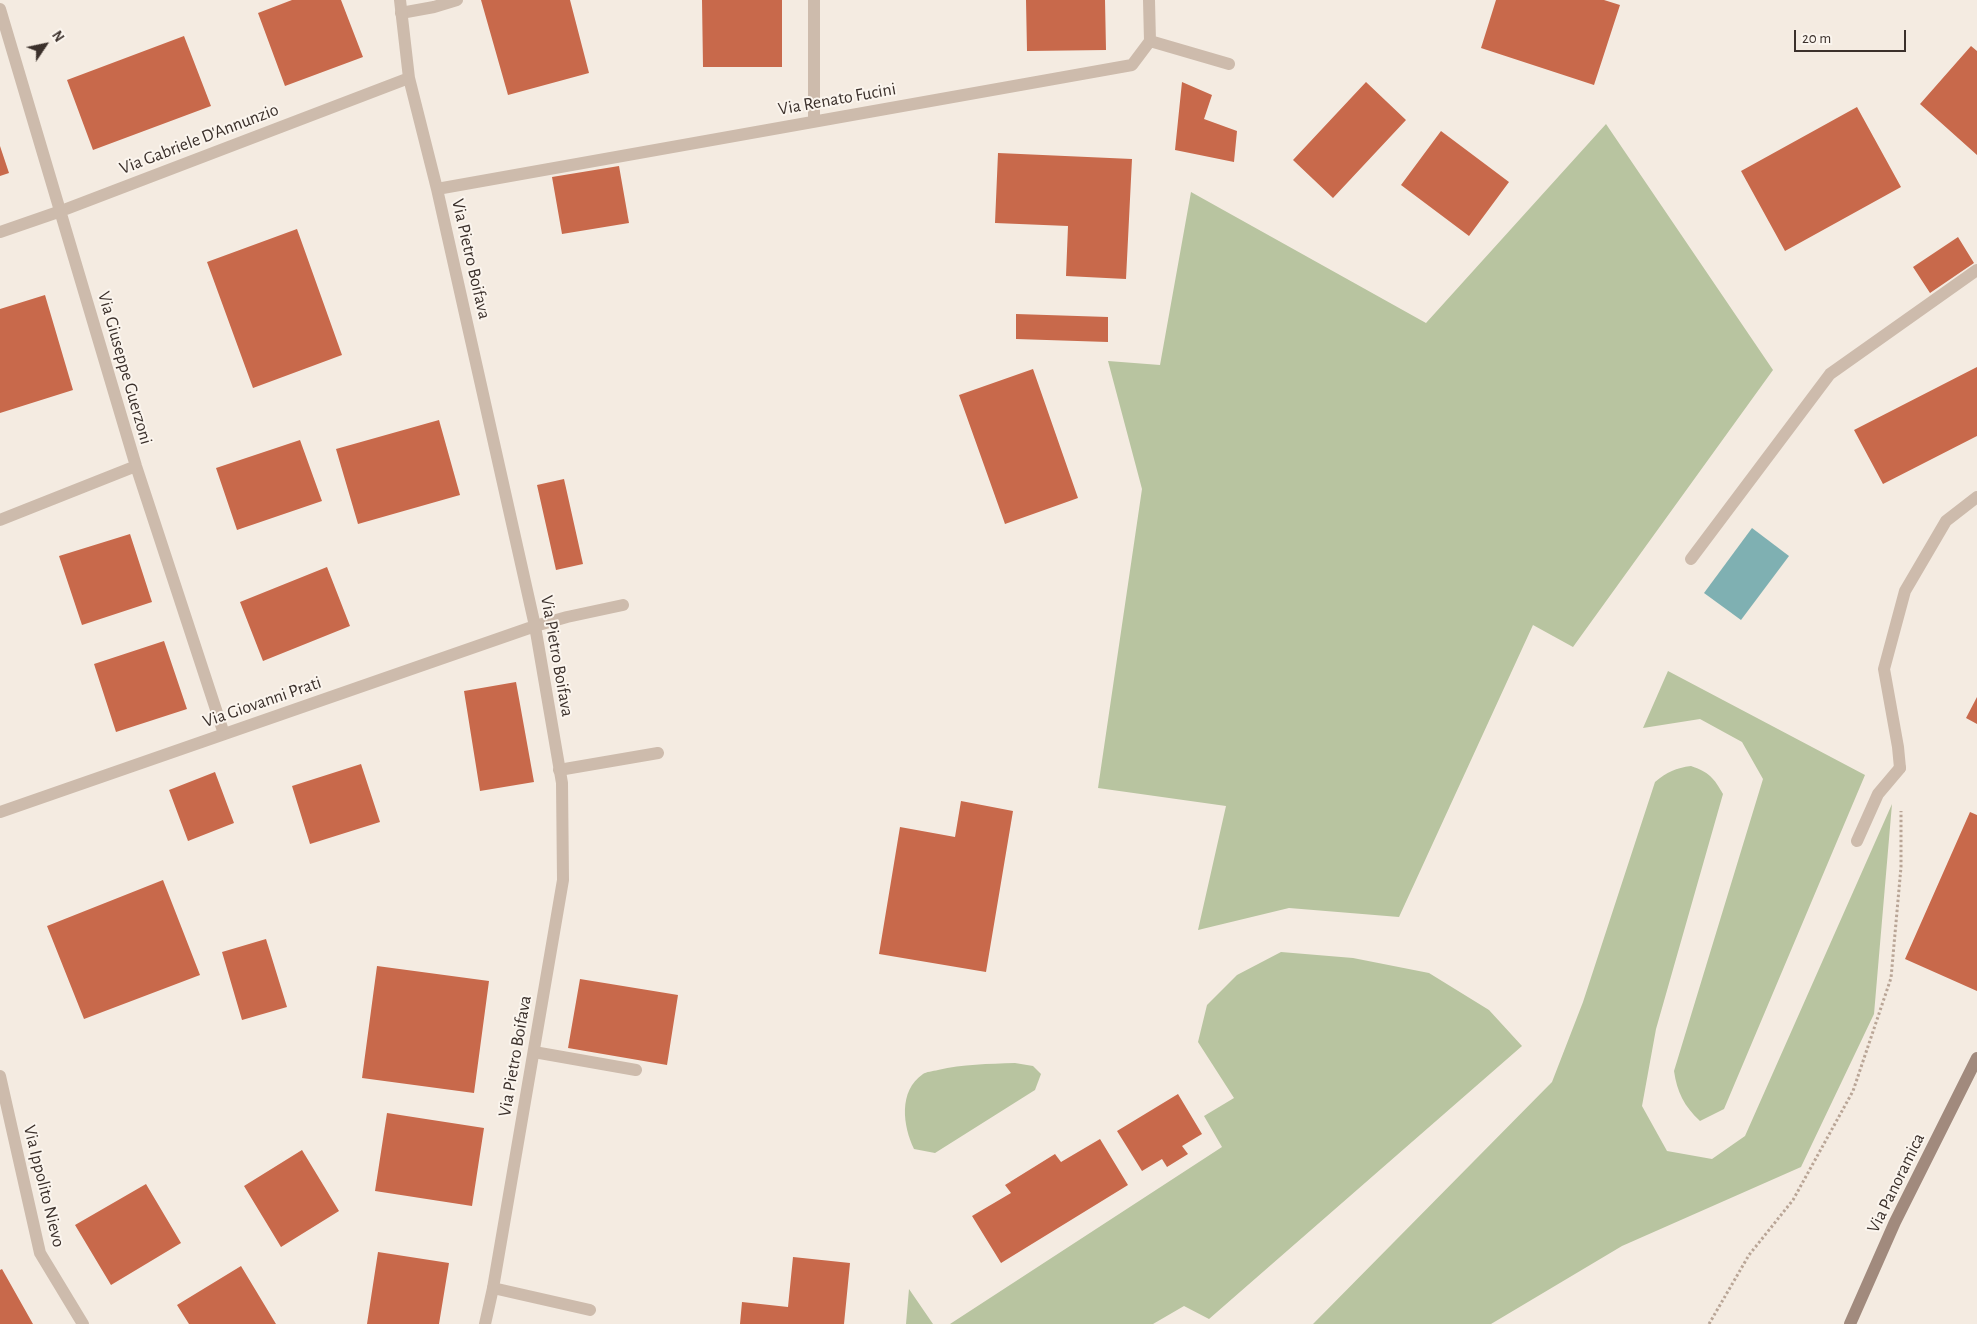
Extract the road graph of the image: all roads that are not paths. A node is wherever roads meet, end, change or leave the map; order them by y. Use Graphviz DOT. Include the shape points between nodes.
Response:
graph roads {
  1 [pos="457,0"];
  2 [pos="814,0"];
  3 [pos="1149,0"];
  4 [pos="400,6"];
  5 [pos="0,9"];
  6 [pos="1150,41"];
  7 [pos="1229,64"];
  8 [pos="409,78"];
  9 [pos="814,120"];
  10 [pos="438,189"];
  11 [pos="61,211"];
  12 [pos="0,232"];
  13 [pos="1977,270"];
  14 [pos="136,466"];
  15 [pos="1977,497"];
  16 [pos="0,520"];
  17 [pos="1690,559"];
  18 [pos="623,605"];
  19 [pos="535,626"];
  20 [pos="224,734"];
  21 [pos="658,753"];
  22 [pos="559,770"];
  23 [pos="0,812"];
  24 [pos="1856,841"];
  25 [pos="534,1052"];
  26 [pos="1977,1058"];
  27 [pos="636,1070"];
  28 [pos="0,1076"];
  29 [pos="493,1288"];
  30 [pos="590,1310"];
  31 [pos="83,1324"];
  32 [pos="485,1324"];
  33 [pos="1850,1324"];
  1 -- 4 [label="street" via="434,7"];
  2 -- 9 [label="street"];
  3 -- 6 [label="street"];
  4 -- 8 [label="street, Via Pietro Boifava"];
  5 -- 11 [label="street, Via Giuseppe Guerzoni"];
  6 -- 7 [label="street"];
  6 -- 9 [label="street, Via Renato Fucini" via="1132,65"];
  8 -- 10 [label="street, Via Pietro Boifava"];
  8 -- 11 [label="street, Via Gabriele D'Annunzio"];
  9 -- 10 [label="street, Via Renato Fucini"];
  10 -- 19 [label="street, Via Pietro Boifava"];
  11 -- 12 [label="street, Via Gabriele D'Annunzio"];
  11 -- 14 [label="street, Via Giuseppe Guerzoni"];
  13 -- 17 [label="street" via="1830,374"];
  14 -- 16 [label="street"];
  14 -- 20 [label="street, Via Giuseppe Guerzoni"];
  15 -- 24 [label="street" via="1946,521 1905,591 1884,669 1900,768 1878,794"];
  18 -- 19 [label="street, Via Giovanni Prati"];
  19 -- 20 [label="street, Via Giovanni Prati"];
  19 -- 22 [label="street, Via Pietro Boifava"];
  20 -- 23 [label="street, Via Giovanni Prati"];
  21 -- 22 [label="street"];
  22 -- 25 [label="street, Via Pietro Boifava" via="563,880"];
  25 -- 27 [label="street"];
  25 -- 29 [label="street, Via Pietro Boifava"];
  26 -- 33 [label="street, Via Panoramica" via="1895,1222"];
  28 -- 31 [label="street, Via Ippolito Nievo" via="40,1252"];
  29 -- 30 [label="street"];
  29 -- 32 [label="street, Via Pietro Boifava"];
}
